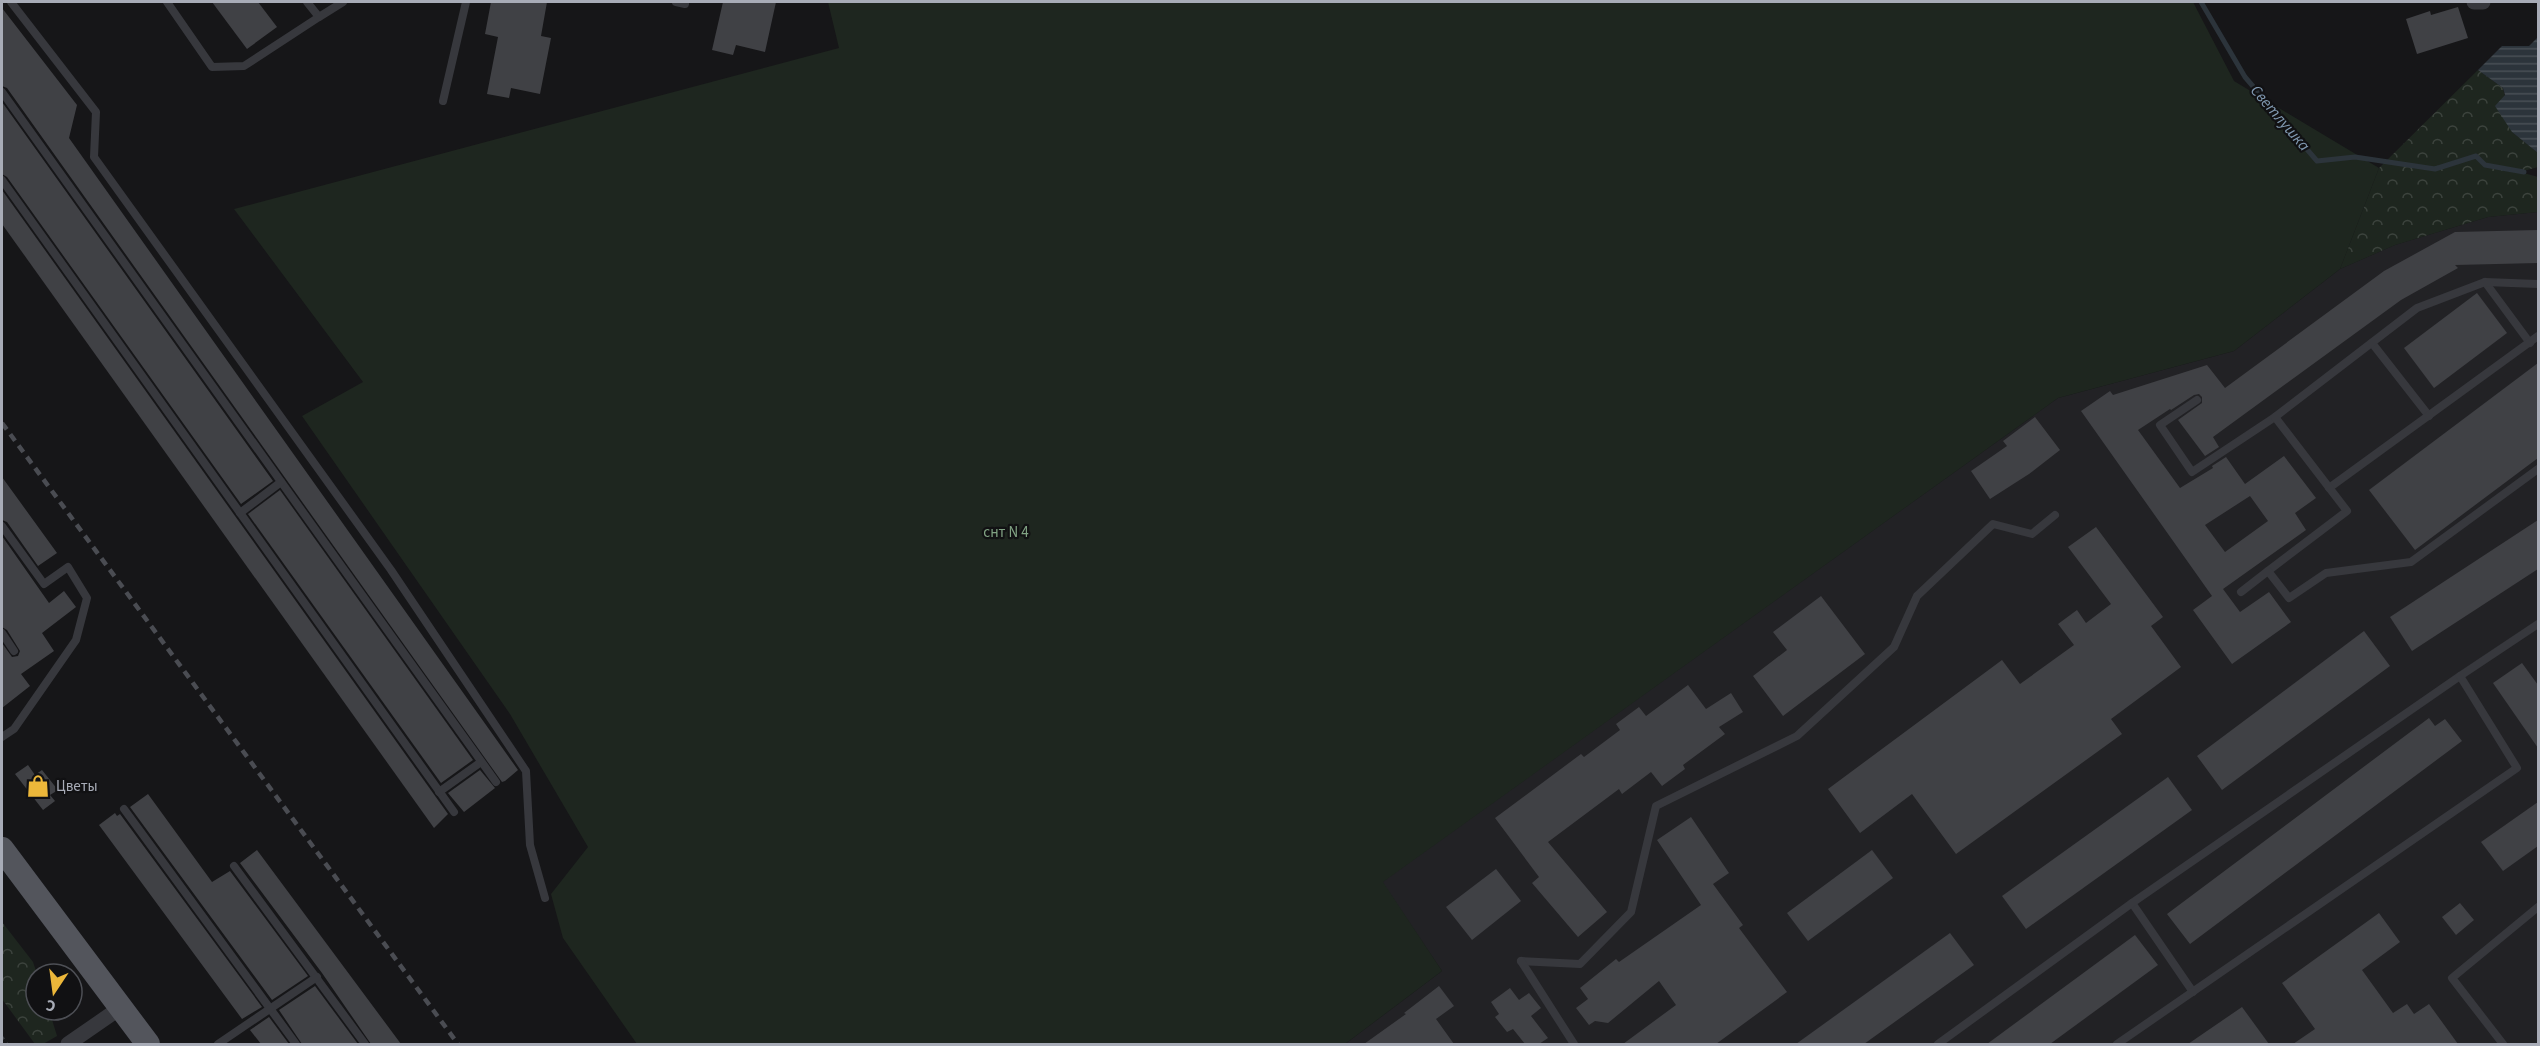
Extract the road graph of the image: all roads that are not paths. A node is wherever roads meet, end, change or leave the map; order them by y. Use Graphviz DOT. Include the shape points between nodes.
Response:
graph roads {
  1 [pos="11,2"];
  2 [pos="166,2"];
  3 [pos="307,2"];
  4 [pos="343,2"];
  5 [pos="466,2"];
  6 [pos="2474,2"];
  7 [pos="2483,2"];
  8 [pos="319,17"];
  9 [pos="2,92"];
  10 [pos="443,101"];
  11 [pos="2,180"];
  12 [pos="2485,282"];
  13 [pos="2538,284"];
  14 [pos="2538,336"];
  15 [pos="2372,343"];
  16 [pos="2530,343"];
  17 [pos="2197,400"];
  18 [pos="2429,416"];
  19 [pos="2275,417"];
  20 [pos="2538,468"];
  21 [pos="281,482"];
  22 [pos="2329,488"];
  23 [pos="240,513"];
  24 [pos="2055,515"];
  25 [pos="2,526"];
  26 [pos="2268,571"];
  27 [pos="2241,592"];
  28 [pos="2538,624"];
  29 [pos="2,633"];
  30 [pos="14,651"];
  31 [pos="2460,676"];
  32 [pos="2,736"];
  33 [pos="481,762"];
  34 [pos="496,782"];
  35 [pos="440,792"];
  36 [pos="124,809"];
  37 [pos="454,812"];
  38 [pos="2,849"];
  39 [pos="234,866"];
  40 [pos="545,898"];
  41 [pos="2132,903"];
  42 [pos="2538,907"];
  43 [pos="317,977"];
  44 [pos="2193,992"];
  45 [pos="120,1008"];
  46 [pos="271,1010"];
  47 [pos="68,1044"];
  48 [pos="148,1044"];
  49 [pos="219,1044"];
  50 [pos="296,1044"];
  51 [pos="365,1044"];
  52 [pos="1574,1044"];
  53 [pos="1938,1044"];
  54 [pos="2117,1044"];
  55 [pos="2503,1044"];
  1 -- 40 [label="lane" via="96,112 94,157 391,570 526,771 530,845"];
  2 -- 8 [label="lane" via="212,68 244,66"];
  3 -- 8 [label="lane"];
  4 -- 8 [label="lane"];
  5 -- 10 [label="lane"];
  6 -- 7 [label="street"];
  9 -- 21 [label="lane"];
  11 -- 23 [label="lane"];
  12 -- 13 [label="lane"];
  12 -- 15 [label="lane" via="2417,308"];
  12 -- 16 [label="lane"];
  14 -- 16 [label="lane"];
  15 -- 18 [label="lane"];
  15 -- 19 [label="lane"];
  16 -- 18 [label="lane"];
  17 -- 19 [label="lane" via="2160,425 2192,472"];
  18 -- 22 [label="lane"];
  19 -- 22 [label="lane"];
  20 -- 26 [label="lane" via="2411,562 2326,573 2289,598"];
  21 -- 23 [label="lane"];
  21 -- 33 [label="lane"];
  22 -- 26 [label="lane" via="2347,511"];
  23 -- 35 [label="lane"];
  24 -- 52 [label="lane" via="2032,534 1993,524 1917,596 1893,647 1797,736 1656,806 1631,912 1580,964 1521,961"];
  25 -- 32 [label="lane" via="44,585 68,567 87,598 76,640 14,729"];
  26 -- 27 [label="lane"];
  28 -- 31 [label="lane"];
  29 -- 30 [label="lane"];
  31 -- 41 [label="lane"];
  31 -- 44 [label="lane" via="2517,768"];
  33 -- 34 [label="lane"];
  33 -- 35 [label="lane"];
  35 -- 37 [label="lane"];
  36 -- 46 [label="lane"];
  38 -- 45 [label="main road"];
  39 -- 43 [label="lane"];
  41 -- 44 [label="lane"];
  41 -- 53 [label="lane"];
  42 -- 55 [label="lane" via="2452,978"];
  43 -- 46 [label="lane"];
  43 -- 51 [label="lane"];
  44 -- 54 [label="lane"];
  45 -- 47 [label="street"];
  45 -- 48 [label="main road"];
  46 -- 49 [label="lane"];
  46 -- 50 [label="lane"];
}
